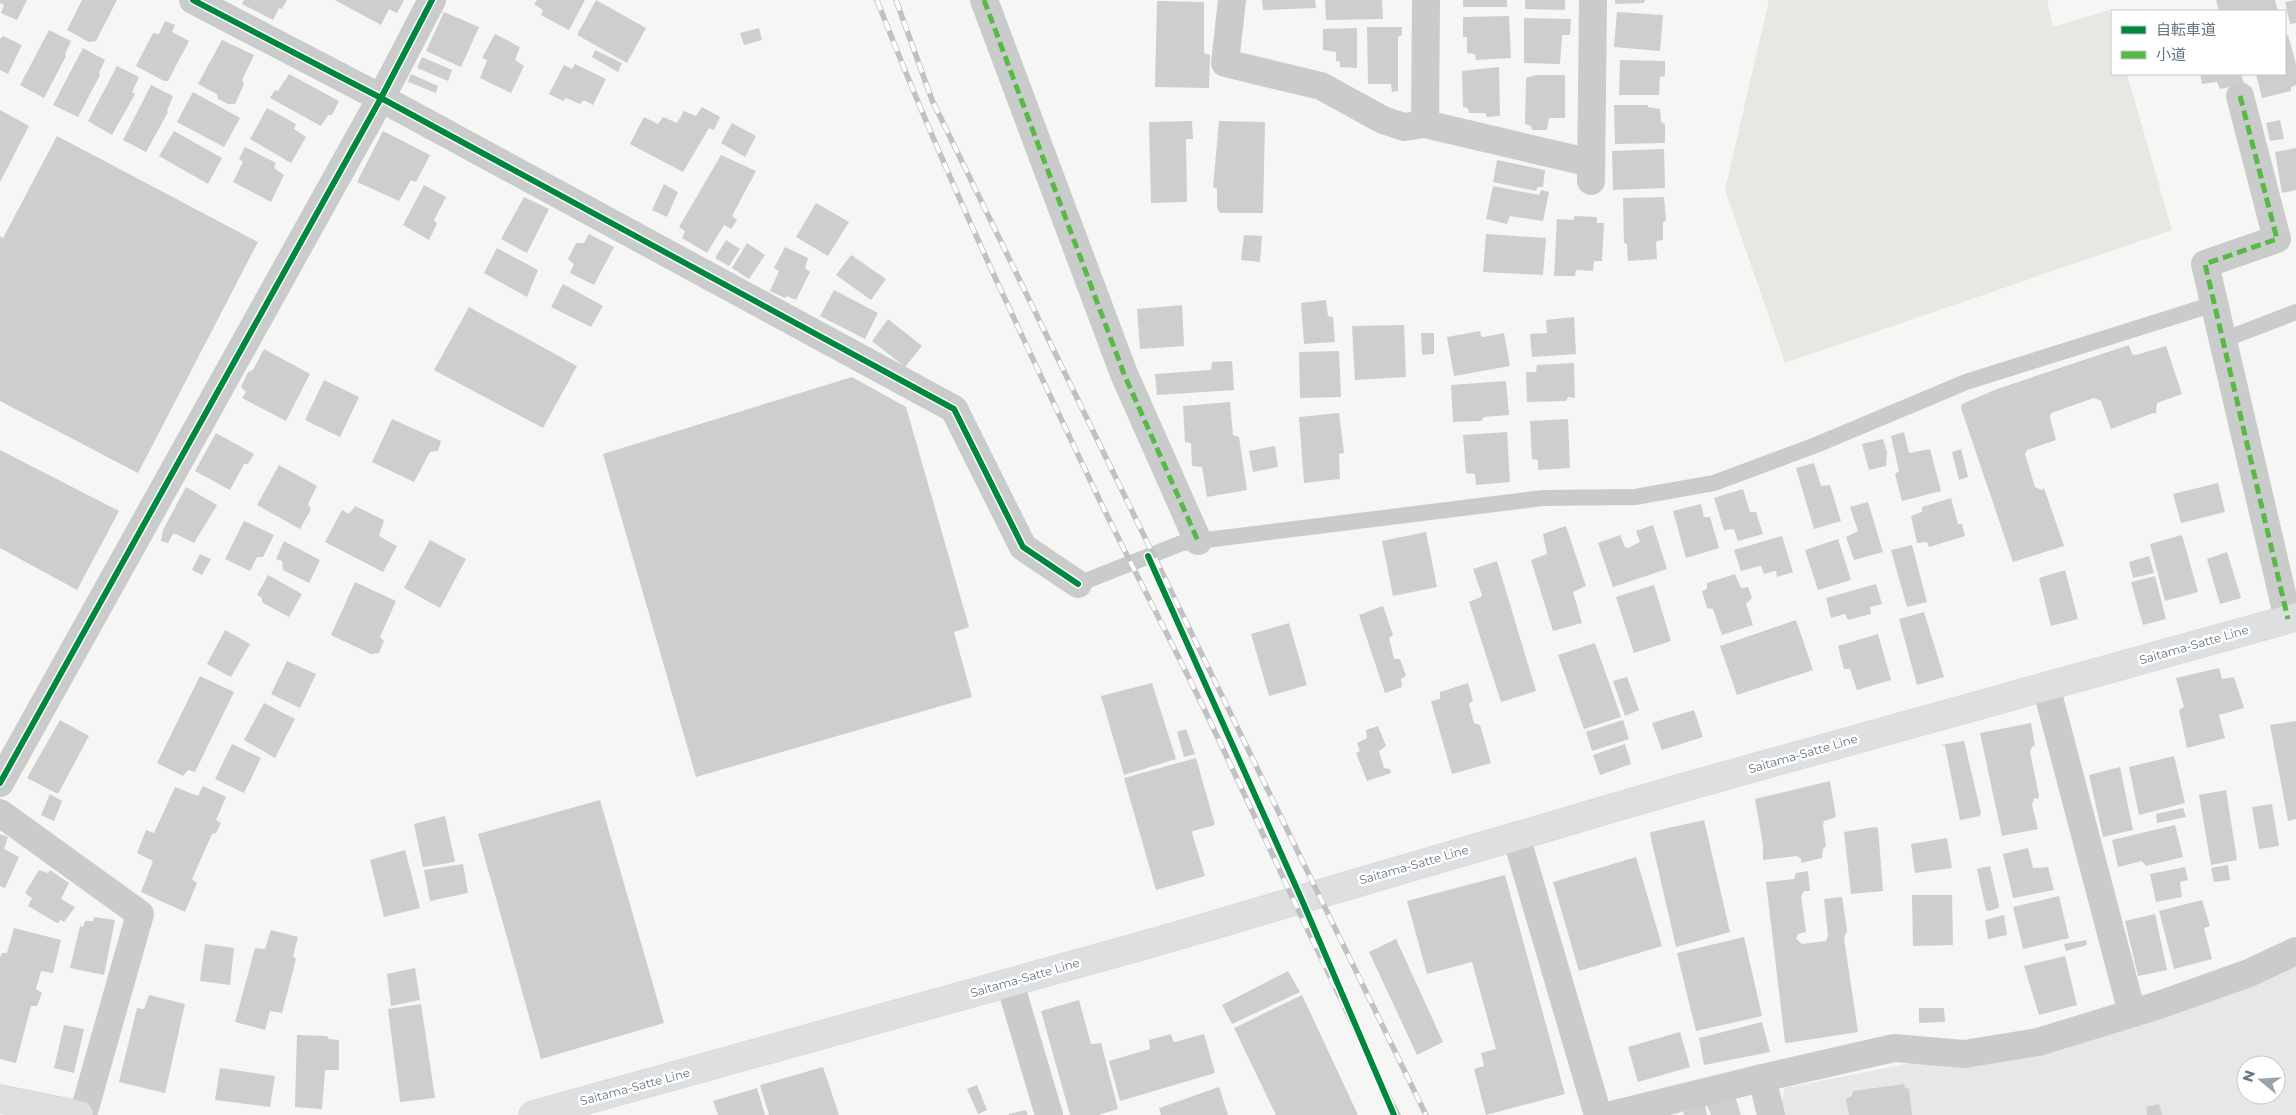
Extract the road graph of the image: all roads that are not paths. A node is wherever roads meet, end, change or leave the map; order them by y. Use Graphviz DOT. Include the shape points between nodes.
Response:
graph roads {
  1 [pos="194,0"];
  2 [pos="432,0"];
  3 [pos="984,0"];
  4 [pos="1232,0"];
  5 [pos="1426,0"];
  6 [pos="1593,0"];
  7 [pos="2240,96"];
  8 [pos="381,98"];
  9 [pos="1425,124"];
  10 [pos="2214,304"];
  11 [pos="2296,312"];
  12 [pos="2222,340"];
  13 [pos="1198,541"];
  14 [pos="1078,584"];
  15 [pos="2292,618"];
  16 [pos="2046,686"];
  17 [pos="0,784"];
  18 [pos="0,814"];
  19 [pos="1516,836"];
  20 [pos="2296,951"];
  21 [pos="1010,983"];
  22 [pos="2132,1013"];
  23 [pos="1762,1078"];
  24 [pos="0,1099"];
  25 [pos="79,1115"];
  26 [pos="83,1115"];
  27 [pos="532,1115"];
  28 [pos="1049,1115"];
  29 [pos="1598,1115"];
  30 [pos="1612,1115"];
  31 [pos="1772,1115"];
  1 -- 8 [label="street"];
  2 -- 8 [label="street"];
  3 -- 13 [label="street" via="1124,374"];
  4 -- 9 [label="street" via="1225,63 1321,86 1384,120 1404,127"];
  5 -- 9 [label="street"];
  6 -- 9 [label="street" via="1591,172"];
  7 -- 10 [label="street" via="2277,239 2205,264"];
  8 -- 14 [label="street" via="954,409 1023,547"];
  8 -- 17 [label="street"];
  10 -- 12 [label="street"];
  10 -- 13 [label="lane" via="1966,382 1816,446 1714,483 1635,497 1543,498"];
  11 -- 12 [label="lane"];
  12 -- 15 [label="street"];
  13 -- 14 [label="lane" via="1182,543"];
  15 -- 16 [label="main road, Saitama-Satte Line"];
  16 -- 19 [label="main road, Saitama-Satte Line"];
  16 -- 22 [label="street"];
  18 -- 26 [label="street" via="140,914"];
  19 -- 21 [label="main road, Saitama-Satte Line"];
  19 -- 29 [label="street"];
  20 -- 22 [label="street" via="2249,973"];
  21 -- 27 [label="main road, Saitama-Satte Line"];
  21 -- 28 [label="street"];
  22 -- 23 [label="street" via="2038,1042 1964,1054 1894,1048"];
  23 -- 30 [label="street"];
  23 -- 31 [label="street"];
  24 -- 25 [label="main road"];
}
